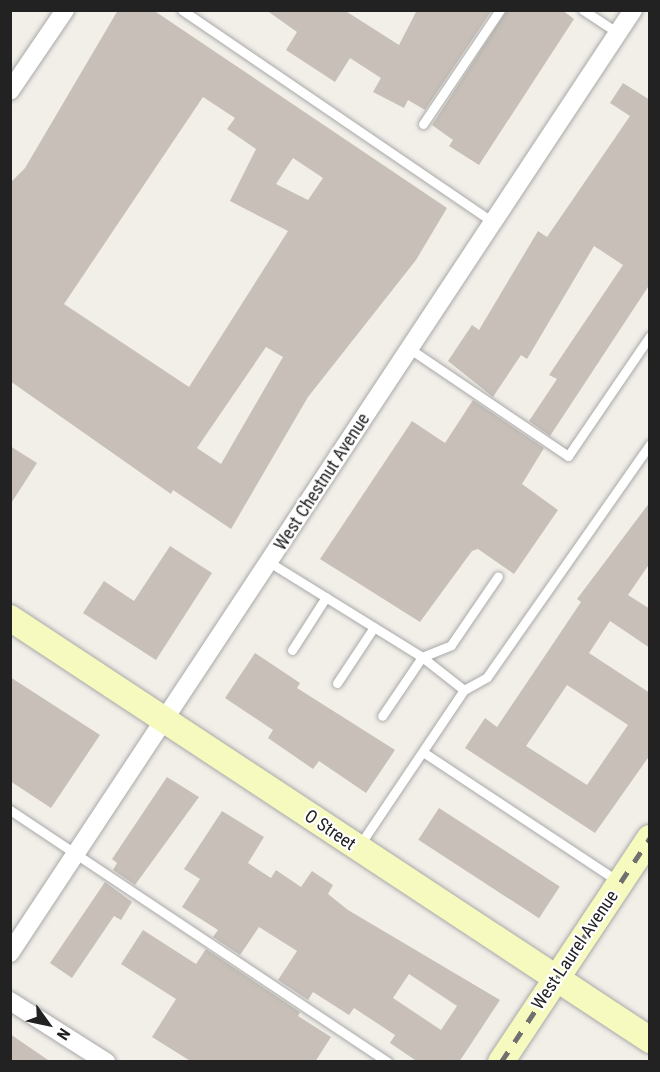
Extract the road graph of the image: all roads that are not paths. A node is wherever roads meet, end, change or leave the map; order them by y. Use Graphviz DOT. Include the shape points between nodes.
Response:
graph roads {
  1 [pos="65,10"];
  2 [pos="182,10"];
  3 [pos="500,10"];
  4 [pos="583,10"];
  5 [pos="633,10"];
  6 [pos="618,33"];
  7 [pos="10,91"];
  8 [pos="423,124"];
  9 [pos="493,222"];
  10 [pos="650,336"];
  11 [pos="410,349"];
  12 [pos="650,444"];
  13 [pos="269,562"];
  14 [pos="498,576"];
  15 [pos="326,597"];
  16 [pos="10,618"];
  17 [pos="374,627"];
  18 [pos="292,650"];
  19 [pos="422,657"];
  20 [pos="337,683"];
  21 [pos="464,690"];
  22 [pos="382,716"];
  23 [pos="165,720"];
  24 [pos="423,752"];
  25 [pos="10,810"];
  26 [pos="650,838"];
  27 [pos="358,848"];
  28 [pos="75,854"];
  29 [pos="620,883"];
  30 [pos="10,953"];
  31 [pos="555,980"];
  32 [pos="10,1002"];
  33 [pos="650,1040"];
  34 [pos="106,1062"];
  35 [pos="388,1062"];
  36 [pos="501,1062"];
  1 -- 7 [label="street"];
  2 -- 9 [label="lane"];
  3 -- 8 [label="lane"];
  4 -- 6 [label="lane"];
  5 -- 6 [label="street, West Chestnut Avenue"];
  6 -- 9 [label="street, West Chestnut Avenue"];
  9 -- 11 [label="street, West Chestnut Avenue"];
  10 -- 11 [label="lane" via="568,456"];
  11 -- 13 [label="street, West Chestnut Avenue"];
  12 -- 21 [label="lane" via="487,677"];
  13 -- 15 [label="lane"];
  13 -- 23 [label="street, West Chestnut Avenue"];
  14 -- 19 [label="lane" via="451,645"];
  15 -- 17 [label="lane"];
  15 -- 18 [label="lane"];
  16 -- 23 [label="street, O Street"];
  17 -- 19 [label="lane"];
  17 -- 20 [label="lane"];
  19 -- 21 [label="lane"];
  19 -- 22 [label="lane"];
  21 -- 24 [label="lane"];
  23 -- 27 [label="street, O Street"];
  23 -- 28 [label="street, West Chestnut Avenue"];
  24 -- 27 [label="lane"];
  24 -- 29 [label="lane"];
  25 -- 28 [label="lane"];
  26 -- 29 [label="street, West Laurel Avenue"];
  27 -- 31 [label="street, O Street"];
  28 -- 30 [label="street, West Chestnut Avenue"];
  28 -- 35 [label="lane"];
  29 -- 31 [label="street, West Laurel Avenue"];
  31 -- 33 [label="street, O Street"];
  31 -- 36 [label="street, West Laurel Avenue"];
  32 -- 34 [label="street"];
}
